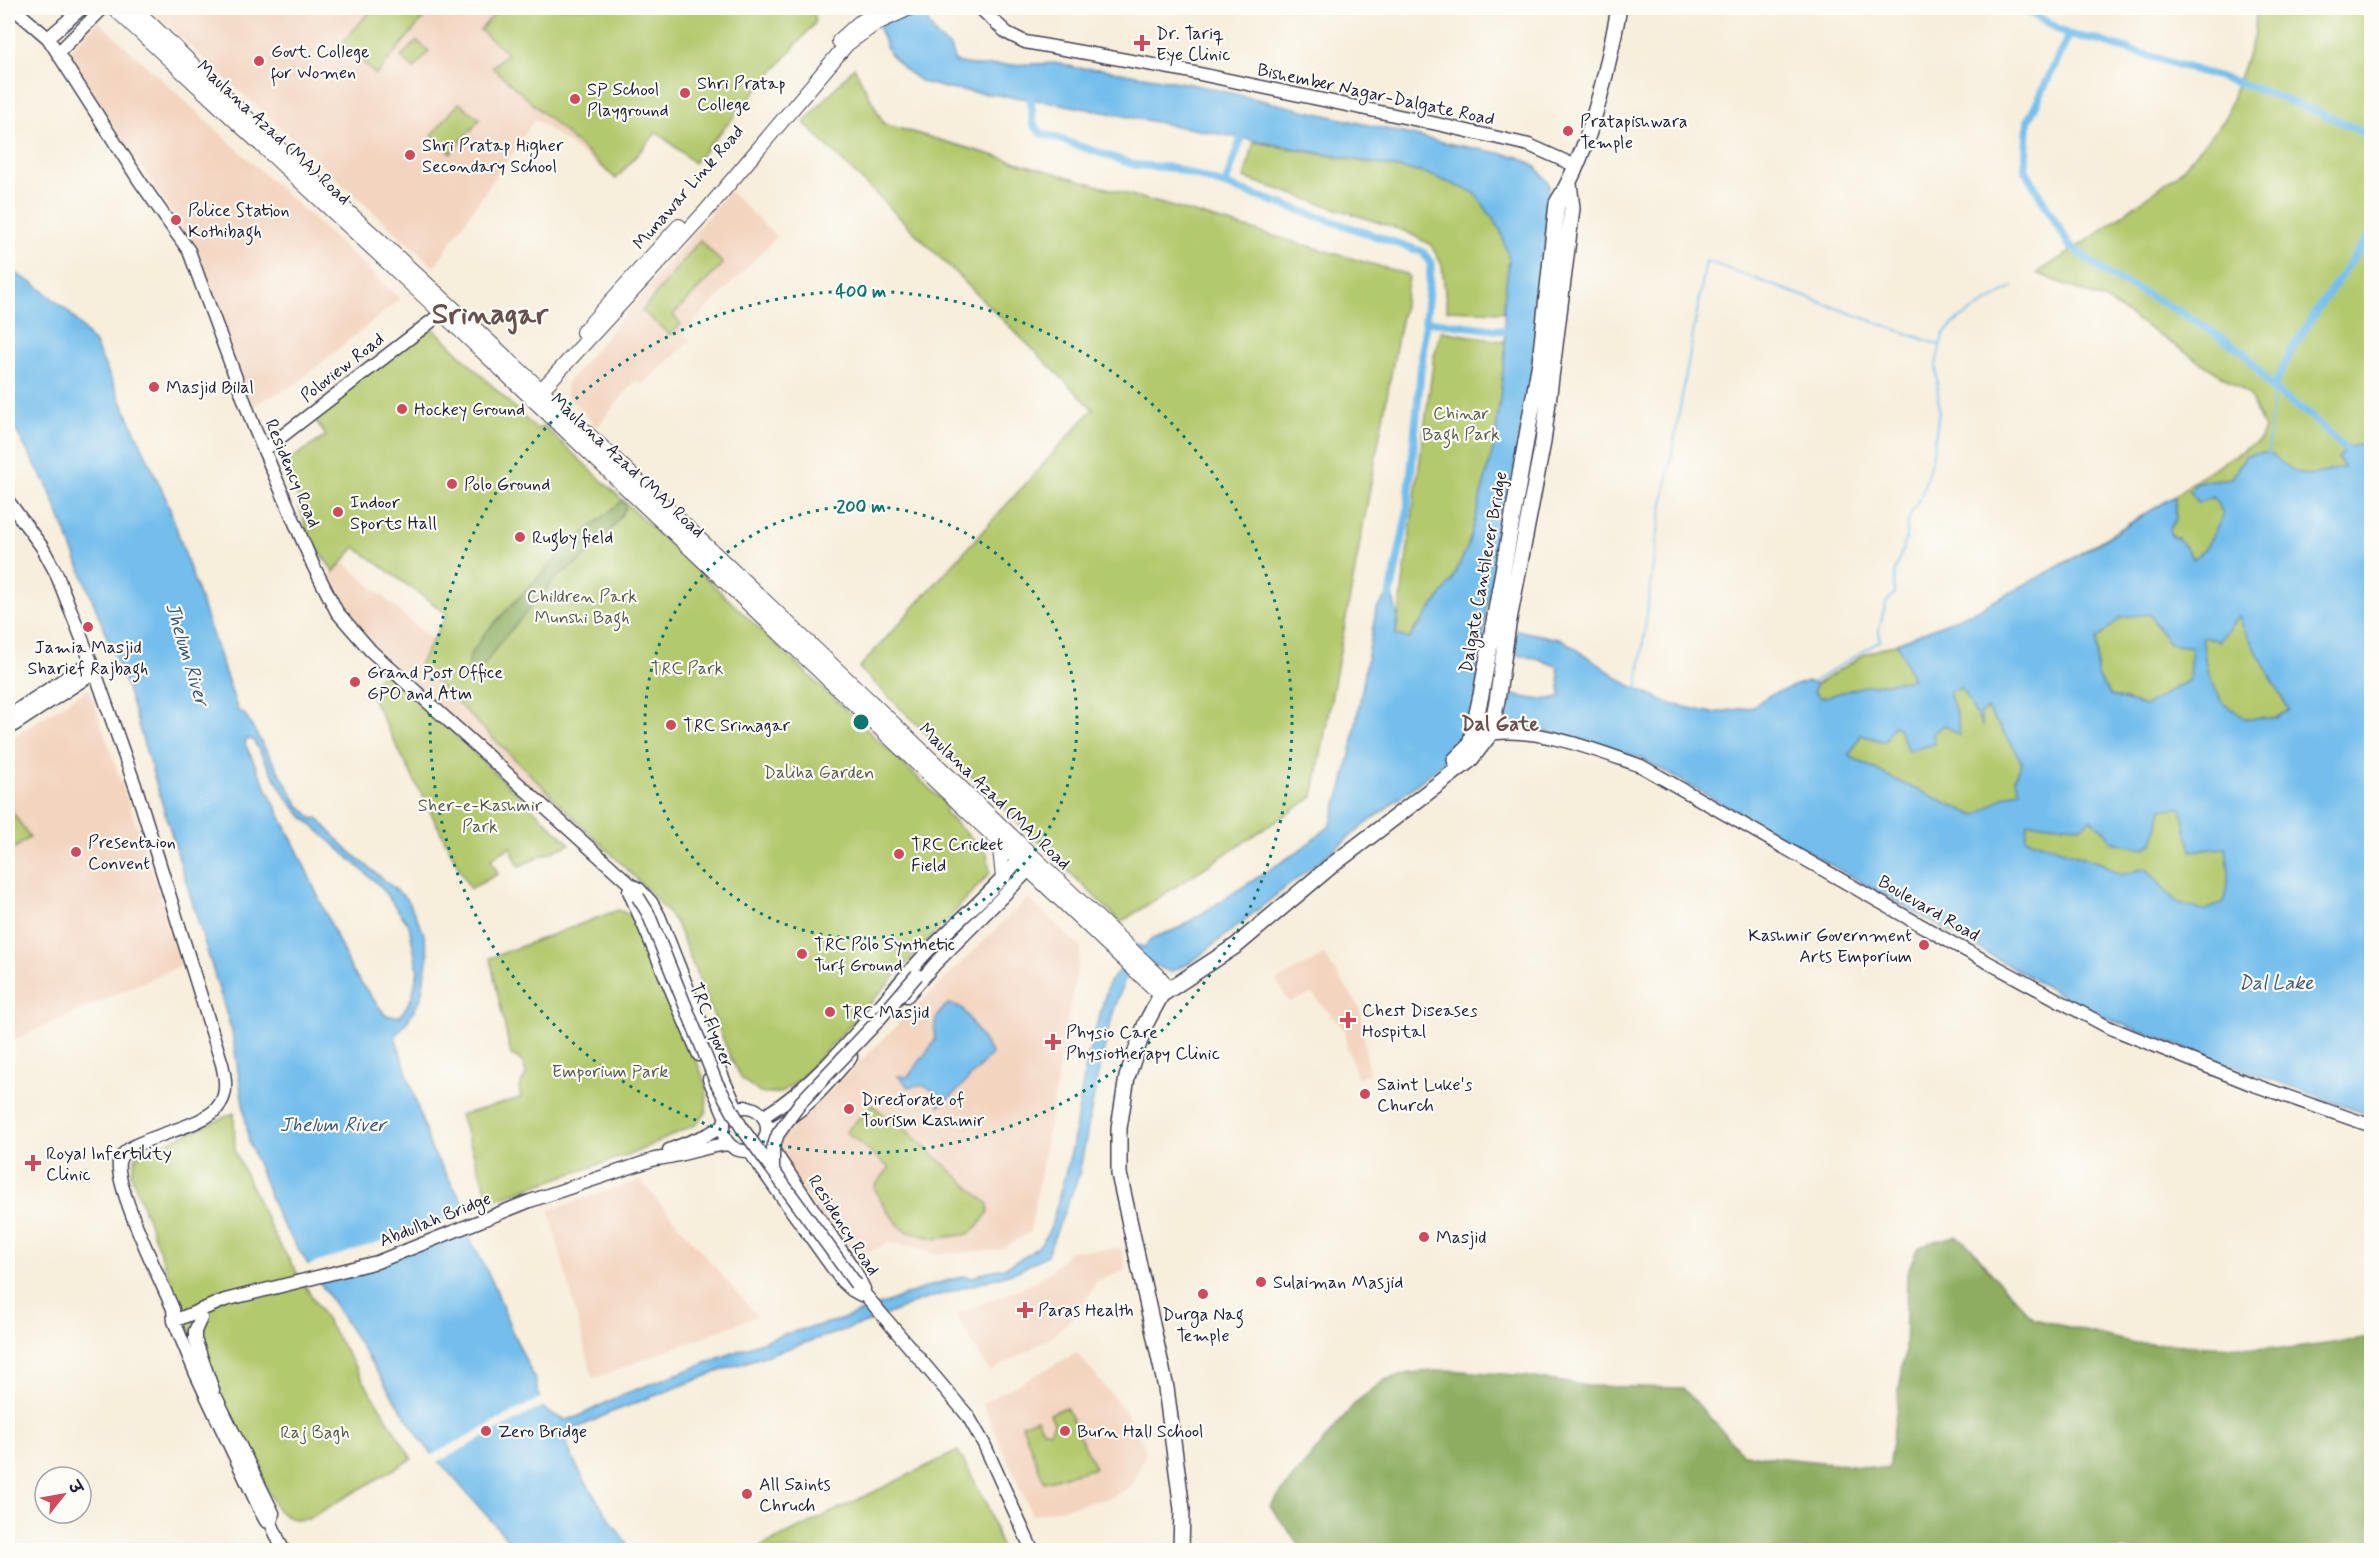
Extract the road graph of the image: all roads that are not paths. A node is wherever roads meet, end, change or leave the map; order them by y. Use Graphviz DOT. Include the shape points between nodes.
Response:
graph roads {
  1 [pos="13,8"];
  2 [pos="82,8"];
  3 [pos="103,8"];
  4 [pos="114,8"];
  5 [pos="134,8"];
  6 [pos="885,8"];
  7 [pos="910,8"];
  8 [pos="980,8"];
  9 [pos="991,8"];
  10 [pos="1619,8"];
  11 [pos="873,20"];
  12 [pos="995,21"];
  13 [pos="48,38"];
  14 [pos="57,52"];
  15 [pos="1576,166"];
  16 [pos="442,313"];
  17 [pos="533,392"];
  18 [pos="264,450"];
  19 [pos="8,501"];
  20 [pos="1516,545"];
  21 [pos="92,667"];
  22 [pos="45,697"];
  23 [pos="8,716"];
  24 [pos="1491,728"];
  25 [pos="8,729"];
  26 [pos="1472,739"];
  27 [pos="999,840"];
  28 [pos="1023,854"];
  29 [pos="1034,865"];
  30 [pos="1003,878"];
  31 [pos="631,885"];
  32 [pos="1263,919"];
  33 [pos="925,955"];
  34 [pos="925,969"];
  35 [pos="1159,985"];
  36 [pos="737,1108"];
  37 [pos="763,1117"];
  38 [pos="725,1121"];
  39 [pos="2372,1126"];
  40 [pos="766,1134"];
  41 [pos="729,1144"];
  42 [pos="749,1151"];
  43 [pos="655,1159"];
  44 [pos="773,1171"];
  45 [pos="238,1298"];
  46 [pos="869,1300"];
  47 [pos="201,1318"];
  48 [pos="177,1321"];
  49 [pos="213,1390"];
  50 [pos="272,1523"];
  51 [pos="283,1551"];
  52 [pos="1032,1551"];
  53 [pos="1181,1551"];
  1 -- 13 [label="main road, Residency Road"];
  2 -- 13 [label="main road"];
  3 -- 14 [label="main road"];
  4 -- 16 [label="main road, Maulana Azad (MA) Road"];
  5 -- 17 [label="main road, Maulana Azad (MA) Road" via="313,180 431,286"];
  6 -- 11 [label="main road"];
  7 -- 11 [label="main road"];
  8 -- 12 [label="main road, Bishember Nagar-Dalgate Road"];
  9 -- 12 [label="main road"];
  10 -- 15 [label="highway, Dalgate Cantilever Bridge"];
  11 -- 17 [label="main road, Munawar Link Road" via="847,32"];
  12 -- 15 [label="main road, Bishember Nagar-Dalgate Road" via="1025,42 1437,124 1529,145"];
  13 -- 14 [label="main road, Residency Road"];
  14 -- 18 [label="main road, Residency Road" via="189,250"];
  15 -- 20 [label="highway, Dalgate Cantilever Bridge" via="1557,203"];
  16 -- 17 [label="main road, Maulana Azad (MA) Road"];
  16 -- 18 [label="main road, Poloview Road"];
  17 -- 27 [label="main road, Maulana Azad (MA) Road"];
  17 -- 28 [label="main road, Maulana Azad (MA) Road"];
  18 -- 31 [label="main road, Residency Road" via="313,565 338,612 371,651"];
  19 -- 21 [label="main road" via="56,573"];
  20 -- 24 [label="highway"];
  20 -- 26 [label="highway, Dalgate Cantilever Bridge"];
  21 -- 22 [label="main road"];
  21 -- 48 [label="main road" via="137,791 226,1080 219,1107 173,1132 129,1149 120,1159 133,1219"];
  22 -- 23 [label="main road"];
  22 -- 25 [label="main road"];
  24 -- 26 [label="main road, Boulevard Road"];
  24 -- 32 [label="highway" via="1470,760"];
  24 -- 39 [label="main road, Boulevard Road" via="1596,750 1641,766 2108,1027 2250,1084"];
  26 -- 32 [label="highway" via="1451,764 1327,860"];
  27 -- 28 [label="main road, Maulana Azad (MA) Road"];
  27 -- 30 [label="main road"];
  28 -- 29 [label="main road, Maulana Azad (MA) Road"];
  28 -- 30 [label="main road"];
  29 -- 34 [label="main road"];
  29 -- 35 [label="main road, Maulana Azad (MA) Road"];
  30 -- 33 [label="main road"];
  31 -- 36 [label="main road, Residency Road" via="651,902 659,916"];
  31 -- 38 [label="main road" via="629,891"];
  31 -- 44 [label="main road, TRC Flyover, bridge" via="648,913 716,1082"];
  32 -- 35 [label="highway" via="1237,945"];
  33 -- 34 [label="main road"];
  33 -- 37 [label="main road" via="812,1081"];
  34 -- 40 [label="main road" via="805,1107"];
  34 -- 44 [label="main road, bridge" via="801,1102 778,1134 773,1148"];
  35 -- 53 [label="highway" via="1127,1077 1119,1128 1119,1174 1166,1389 1182,1509"];
  36 -- 37 [label="main road" via="752,1108"];
  36 -- 38 [label="main road"];
  37 -- 40 [label="main road"];
  38 -- 41 [label="main road"];
  38 -- 43 [label="main road" via="709,1134"];
  40 -- 42 [label="main road"];
  40 -- 46 [label="main road, Residency Road" via="855,1270"];
  41 -- 42 [label="main road"];
  41 -- 43 [label="main road"];
  42 -- 46 [label="main road, Residency Road" via="842,1281"];
  43 -- 45 [label="main road, Abdullah Bridge" via="530,1201 377,1262"];
  44 -- 46 [label="main road, TRC Flyover, bridge"];
  45 -- 47 [label="main road"];
  45 -- 48 [label="main road"];
  46 -- 52 [label="main road" via="976,1429"];
  47 -- 48 [label="main road"];
  47 -- 49 [label="main road" via="195,1328 195,1339"];
  48 -- 49 [label="main road"];
  48 -- 50 [label="main road" via="261,1512"];
  49 -- 50 [label="main road" via="273,1513"];
  50 -- 51 [label="main road"];
}
